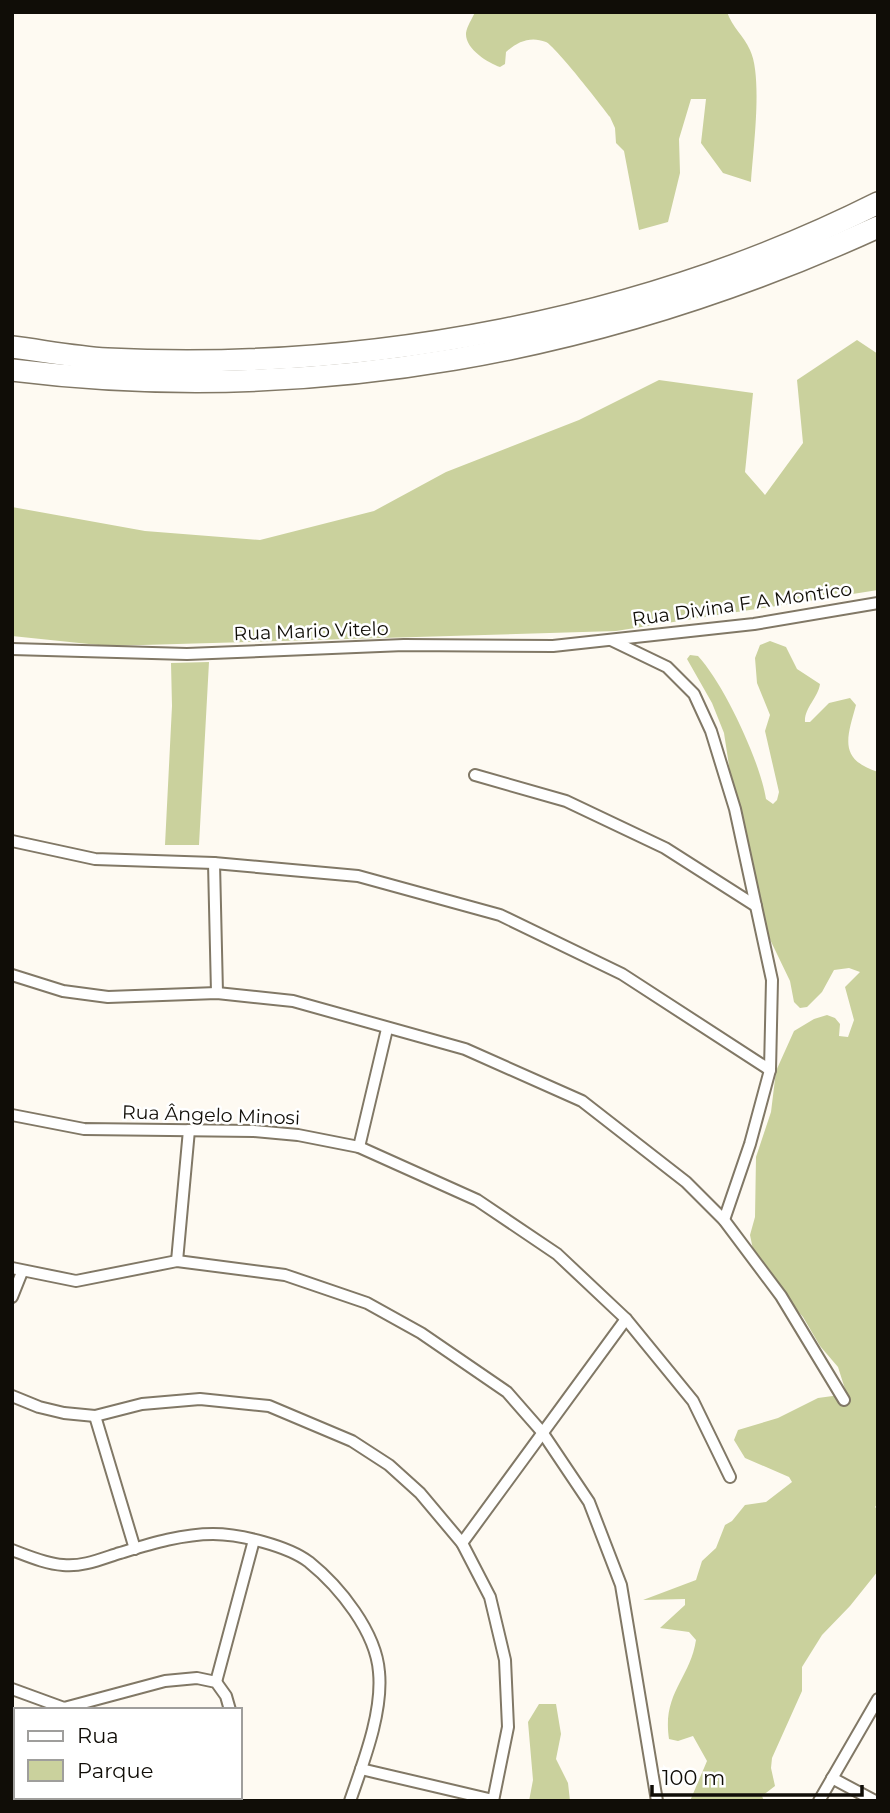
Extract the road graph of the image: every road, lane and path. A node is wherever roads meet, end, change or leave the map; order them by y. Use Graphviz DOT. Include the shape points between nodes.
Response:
graph roads {
  1 [pos="878,203"];
  2 [pos="878,227"];
  3 [pos="12,347"];
  4 [pos="12,370"];
  5 [pos="878,603"];
  6 [pos="611,639"];
  7 [pos="12,649"];
  8 [pos="475,775"];
  9 [pos="12,841"];
  10 [pos="214,863"];
  11 [pos="756,906"];
  12 [pos="12,975"];
  13 [pos="217,993"];
  14 [pos="387,1029"];
  15 [pos="770,1070"];
  16 [pos="12,1115"];
  17 [pos="189,1130"];
  18 [pos="359,1147"];
  19 [pos="724,1220"];
  20 [pos="177,1261"];
  21 [pos="17,1270"];
  22 [pos="12,1297"];
  23 [pos="626,1319"];
  24 [pos="12,1396"];
  25 [pos="844,1400"];
  26 [pos="95,1416"];
  27 [pos="542,1432"];
  28 [pos="730,1477"];
  29 [pos="254,1540"];
  30 [pos="462,1543"];
  31 [pos="135,1549"];
  32 [pos="12,1550"];
  33 [pos="216,1682"];
  34 [pos="12,1689"];
  35 [pos="878,1699"];
  36 [pos="61,1708"];
  37 [pos="68,1708"];
  38 [pos="229,1708"];
  39 [pos="361,1769"];
  40 [pos="832,1778"];
  41 [pos="493,1800"];
  42 [pos="349,1801"];
  43 [pos="657,1801"];
  44 [pos="819,1801"];
  45 [pos="875,1801"];
  1 -- 3 [label="highway" via="839,223 670,286 563,317 391,348 198,361 104,359"];
  2 -- 4 [label="highway" via="826,251 671,307 579,335 381,372 296,380 186,382"];
  5 -- 6 [label="street, Rua Divina F A Montico" via="754,624"];
  6 -- 7 [label="street, Rua Mario Vitelo" via="553,646 404,645 187,654"];
  6 -- 11 [label="street" via="667,667 694,694 735,809"];
  8 -- 11 [label="street" via="591,813 665,848"];
  9 -- 10 [label="street" via="95,859"];
  10 -- 13 [label="street"];
  10 -- 15 [label="street" via="358,876 500,915 622,974"];
  11 -- 15 [label="street" via="772,979"];
  12 -- 13 [label="street" via="63,991 108,997"];
  13 -- 14 [label="street" via="293,1001"];
  14 -- 18 [label="street"];
  14 -- 19 [label="street" via="465,1049 582,1101 686,1182"];
  15 -- 19 [label="street"];
  16 -- 17 [label="street, Rua Ângelo Minosi" via="84,1129"];
  17 -- 18 [label="street, Rua Ângelo Minosi" via="298,1135"];
  17 -- 20 [label="street"];
  18 -- 23 [label="street, Rua Ângelo Minosi" via="477,1200 557,1254"];
  19 -- 25 [label="street" via="781,1296"];
  20 -- 21 [label="street" via="76,1281"];
  20 -- 27 [label="street" via="285,1275 367,1303 421,1333 507,1392"];
  21 -- 22 [label="street"];
  23 -- 27 [label="street"];
  23 -- 28 [label="street, Rua Ângelo Minosi" via="693,1401"];
  24 -- 26 [label="street" via="39,1407"];
  26 -- 30 [label="street" via="142,1404 200,1399 269,1406 352,1441 389,1465 420,1493"];
  26 -- 31 [label="street"];
  27 -- 30 [label="street"];
  27 -- 43 [label="street" via="589,1502 621,1585"];
  29 -- 31 [label="street" via="214,1534"];
  29 -- 33 [label="street"];
  29 -- 39 [label="street" via="308,1562 358,1615 372,1642 379,1672 376,1714"];
  30 -- 41 [label="street" via="490,1597 505,1660 508,1727"];
  31 -- 32 [label="street" via="82,1565 62,1565"];
  33 -- 37 [label="street" via="197,1678 165,1681"];
  33 -- 38 [label="street"];
  34 -- 36 [label="street"];
  35 -- 40 [label="street"];
  39 -- 41 [label="street"];
  39 -- 42 [label="street"];
  40 -- 44 [label="street"];
  40 -- 45 [label="street"];
}
